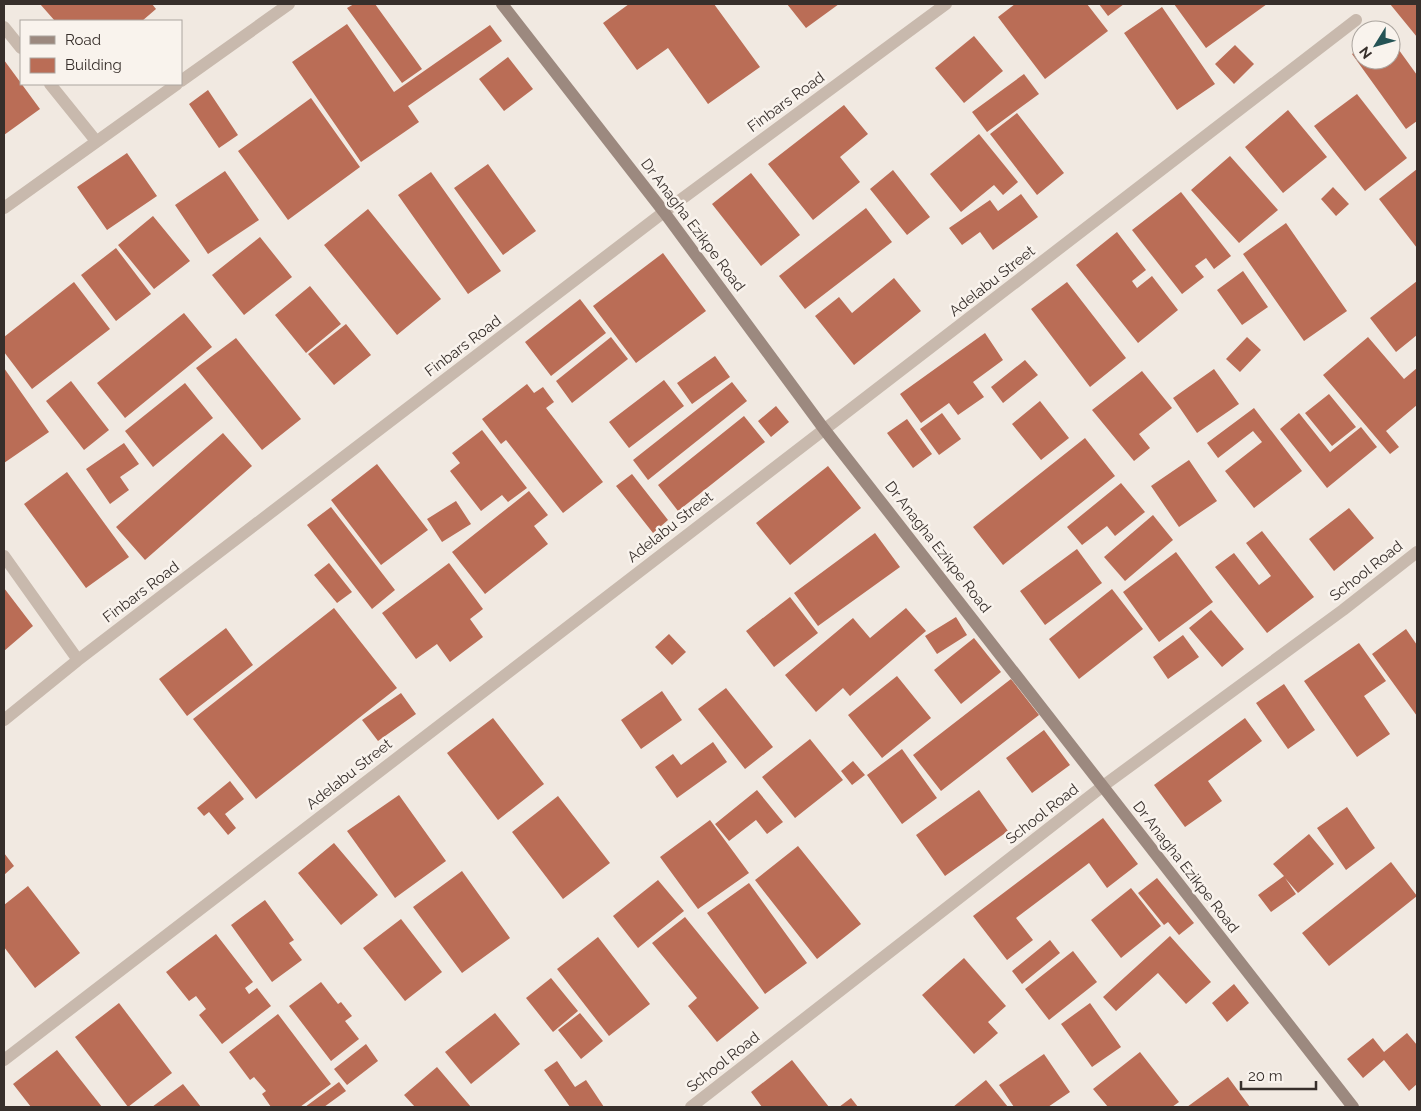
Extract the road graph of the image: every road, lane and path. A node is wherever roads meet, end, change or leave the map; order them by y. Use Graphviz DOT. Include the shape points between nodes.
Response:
graph roads {
  1 [pos="289,4"];
  2 [pos="502,4"];
  3 [pos="946,4"];
  4 [pos="1351,24"];
  5 [pos="4,27"];
  6 [pos="20,47"];
  7 [pos="182,80"];
  8 [pos="51,85"];
  9 [pos="176,85"];
  10 [pos="96,141"];
  11 [pos="4,208"];
  12 [pos="664,212"];
  13 [pos="824,428"];
  14 [pos="1417,552"];
  15 [pos="4,556"];
  16 [pos="78,660"];
  17 [pos="4,720"];
  18 [pos="1103,786"];
  19 [pos="4,1060"];
  20 [pos="692,1107"];
  21 [pos="1352,1107"];
  1 -- 7 [label="street"];
  2 -- 12 [label="street, Dr Anagha Ezikpe Road"];
  3 -- 12 [label="street, Finbars Road"];
  4 -- 13 [label="street, Adelabu Street"];
  5 -- 6 [label="street"];
  8 -- 10 [label="street"];
  9 -- 10 [label="street"];
  10 -- 11 [label="street"];
  12 -- 13 [label="street, Dr Anagha Ezikpe Road"];
  12 -- 16 [label="street, Finbars Road"];
  13 -- 18 [label="street, Dr Anagha Ezikpe Road"];
  13 -- 19 [label="street, Adelabu Street"];
  14 -- 18 [label="street, School Road"];
  15 -- 16 [label="street"];
  16 -- 17 [label="street, Finbars Road"];
  18 -- 20 [label="street, School Road"];
  18 -- 21 [label="street, Dr Anagha Ezikpe Road"];
}
